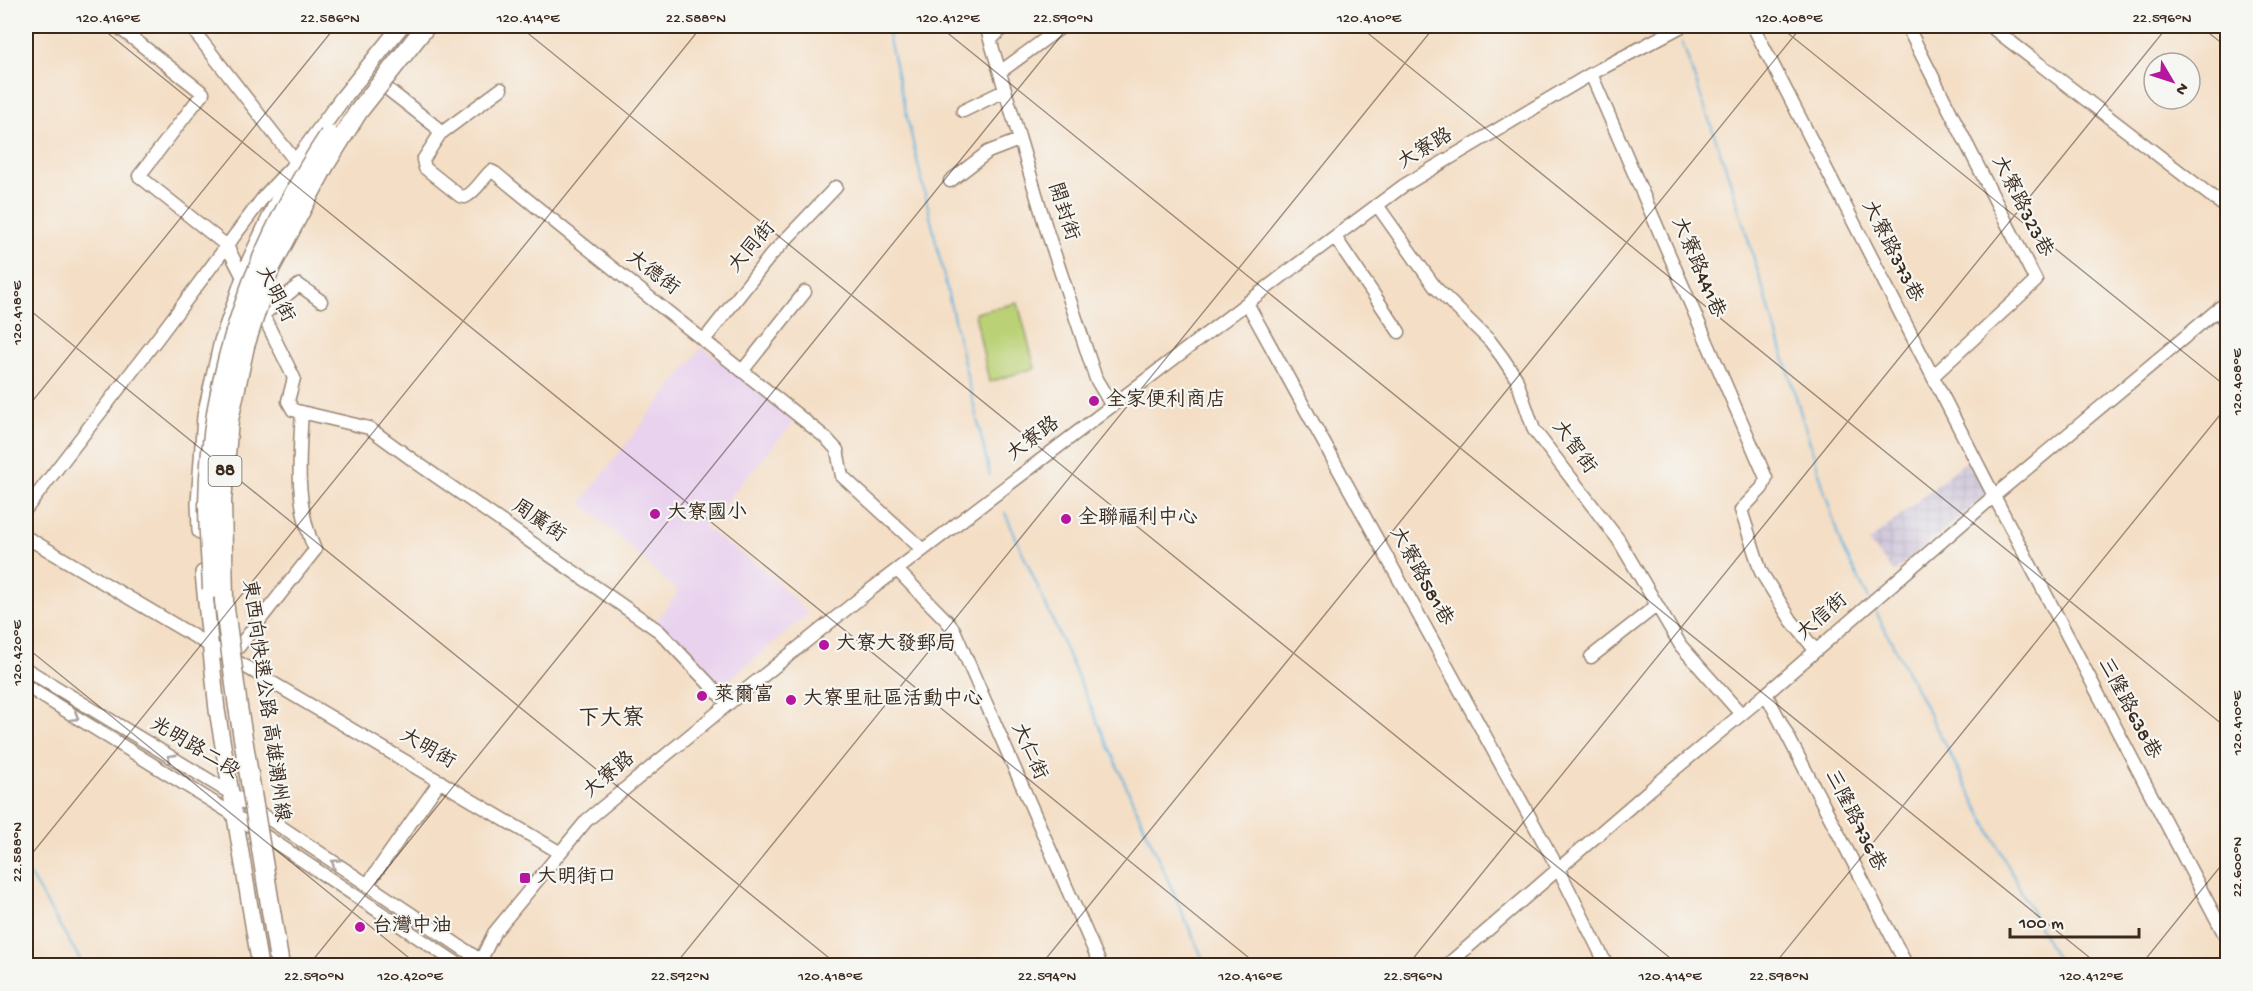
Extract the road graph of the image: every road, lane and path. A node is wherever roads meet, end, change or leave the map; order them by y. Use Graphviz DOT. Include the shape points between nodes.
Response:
graph roads {
  1 [pos="117,26"];
  2 [pos="190,26"];
  3 [pos="401,26"];
  4 [pos="411,26"];
  5 [pos="426,26"];
  6 [pos="435,26"];
  7 [pos="986,26"];
  8 [pos="1005,26"];
  9 [pos="1063,26"];
  10 [pos="1753,26"];
  11 [pos="1907,26"];
  12 [pos="1990,26"];
  13 [pos="1677,27"];
  14 [pos="990,40"];
  15 [pos="1000,72"];
  16 [pos="1591,74"];
  17 [pos="385,87"];
  18 [pos="501,89"];
  19 [pos="1004,90"];
  20 [pos="963,111"];
  21 [pos="440,134"];
  22 [pos="1019,140"];
  23 [pos="296,162"];
  24 [pos="950,181"];
  25 [pos="836,187"];
  26 [pos="1377,205"];
  27 [pos="2228,209"];
  28 [pos="1335,237"];
  29 [pos="227,246"];
  30 [pos="244,278"];
  31 [pos="805,292"];
  32 [pos="321,301"];
  33 [pos="1247,303"];
  34 [pos="2223,305"];
  35 [pos="263,315"];
  36 [pos="2228,331"];
  37 [pos="1399,332"];
  38 [pos="705,339"];
  39 [pos="743,370"];
  40 [pos="1933,376"];
  41 [pos="1112,406"];
  42 [pos="302,412"];
  43 [pos="1994,496"];
  44 [pos="26,508"];
  45 [pos="26,537"];
  46 [pos="922,550"];
  47 [pos="897,570"];
  48 [pos="1656,606"];
  49 [pos="210,644"];
  50 [pos="1815,651"];
  51 [pos="238,655"];
  52 [pos="1591,657"];
  53 [pos="26,669"];
  54 [pos="26,686"];
  55 [pos="1766,694"];
  56 [pos="728,704"];
  57 [pos="1741,714"];
  58 [pos="440,781"];
  59 [pos="232,794"];
  60 [pos="234,814"];
  61 [pos="262,815"];
  62 [pos="267,837"];
  63 [pos="559,852"];
  64 [pos="1558,870"];
  65 [pos="367,885"];
  66 [pos="384,896"];
  67 [pos="376,909"];
  68 [pos="2228,941"];
  69 [pos="482,964"];
  70 [pos="260,966"];
  71 [pos="268,966"];
  72 [pos="280,966"];
  73 [pos="288,966"];
  74 [pos="461,966"];
  75 [pos="1101,966"];
  76 [pos="1446,966"];
  77 [pos="1607,966"];
  78 [pos="1907,966"];
  1 -- 29 [label="street, 大明街" via="203,93 139,176"];
  2 -- 23 [label="street"];
  3 -- 23 [label="main road"];
  4 -- 71 [label="highway, 東西向快速公路 高雄潮州線 / 88, bridge" via="349,105 313,160 258,264 231,343 215,418 208,502 212,603"];
  5 -- 72 [label="highway, 東西向快速公路 高雄潮州線 / 88, bridge" via="353,120 270,269 245,346 229,420 222,501 224,600"];
  6 -- 17 [label="main road"];
  7 -- 14 [label="street, 開封街"];
  8 -- 14 [label="street"];
  9 -- 15 [label="street"];
  10 -- 40 [label="street, 大寮路373巷"];
  11 -- 40 [label="street, 大寮路323巷" via="2036,281"];
  12 -- 27 [label="street"];
  13 -- 16 [label="street, 大寮路"];
  14 -- 15 [label="street, 開封街"];
  15 -- 19 [label="street, 開封街"];
  16 -- 26 [label="street, 大寮路"];
  16 -- 50 [label="street, 大寮路441巷" via="1766,478 1762,488 1741,510 1761,572"];
  17 -- 21 [label="street"];
  17 -- 35 [label="main road" via="331,167 278,272"];
  18 -- 21 [label="street"];
  19 -- 20 [label="street"];
  19 -- 22 [label="street, 開封街"];
  21 -- 38 [label="street, 大德街" via="423,164 460,196 470,195 487,174 495,173"];
  22 -- 24 [label="street" via="988,152"];
  22 -- 41 [label="street, 開封街" via="1096,379"];
  23 -- 29 [label="street" via="265,195"];
  23 -- 30 [label="main road"];
  25 -- 38 [label="street, 大同街" via="771,255"];
  26 -- 28 [label="street, 大寮路"];
  26 -- 48 [label="street, 大智街" via="1435,287 1502,357 1516,378 1534,430 1618,539"];
  28 -- 33 [label="street, 大寮路"];
  28 -- 37 [label="street"];
  29 -- 30 [label="street, 大明街"];
  29 -- 44 [label="street"];
  30 -- 35 [label="street, 大明街"];
  30 -- 49 [label="main road" via="222,341 206,416 198,503"];
  31 -- 39 [label="street"];
  32 -- 35 [label="street" via="299,285"];
  33 -- 41 [label="street, 大寮路"];
  33 -- 64 [label="street, 大寮路581巷"];
  34 -- 36 [label="street"];
  34 -- 43 [label="street, 大信街"];
  35 -- 42 [label="street, 大明街" via="294,378 290,406"];
  35 -- 51 [label="main road" via="234,421 229,501 231,599"];
  38 -- 39 [label="street, 大德街"];
  39 -- 46 [label="street, 大德街" via="826,438 837,450 842,476"];
  40 -- 43 [label="street, 大寮路373巷"];
  41 -- 46 [label="street, 大寮路"];
  42 -- 51 [label="street" via="298,473 315,549"];
  42 -- 56 [label="street, 周廣街" via="361,426 385,438 659,631"];
  43 -- 50 [label="street, 大信街"];
  43 -- 68 [label="street, 三隆路638巷"];
  45 -- 49 [label="street, 大明街"];
  46 -- 47 [label="street, 大寮路"];
  47 -- 56 [label="street, 大寮路"];
  47 -- 75 [label="street, 大仁街" via="954,630"];
  48 -- 52 [label="street"];
  48 -- 57 [label="street, 大智街" via="1681,646"];
  49 -- 51 [label="street, 大明街"];
  49 -- 59 [label="main road"];
  50 -- 55 [label="street, 大信街"];
  51 -- 58 [label="street, 大明街"];
  51 -- 61 [label="main road"];
  59 -- 53 [label="street, 光明路二段, one-way"];
  54 -- 60 [label="street, 光明路二段, one-way"];
  55 -- 57 [label="street, 大信街"];
  55 -- 78 [label="street, 三隆路736巷"];
  56 -- 63 [label="street, 大寮路" via="587,820"];
  57 -- 64 [label="street, 大信街"];
  58 -- 63 [label="street, 大明街"];
  58 -- 65 [label="street"];
  59 -- 60 [label="main road"];
  59 -- 61 [label="street, 光明路二段"];
  60 -- 62 [label="street, 光明路二段"];
  60 -- 70 [label="main road"];
  61 -- 62 [label="main road"];
  65 -- 61 [label="street, 光明路二段, one-way"];
  62 -- 67 [label="street, 光明路二段"];
  62 -- 73 [label="main road"];
  63 -- 69 [label="street, 大寮路" via="494,933"];
  64 -- 76 [label="street, 大信街"];
  64 -- 77 [label="street, 大寮路581巷"];
  65 -- 66 [label="street, 光明路二段"];
  66 -- 67 [label="street"];
  66 -- 69 [label="street, 光明路二段"];
  67 -- 74 [label="street, 光明路二段"];
}
